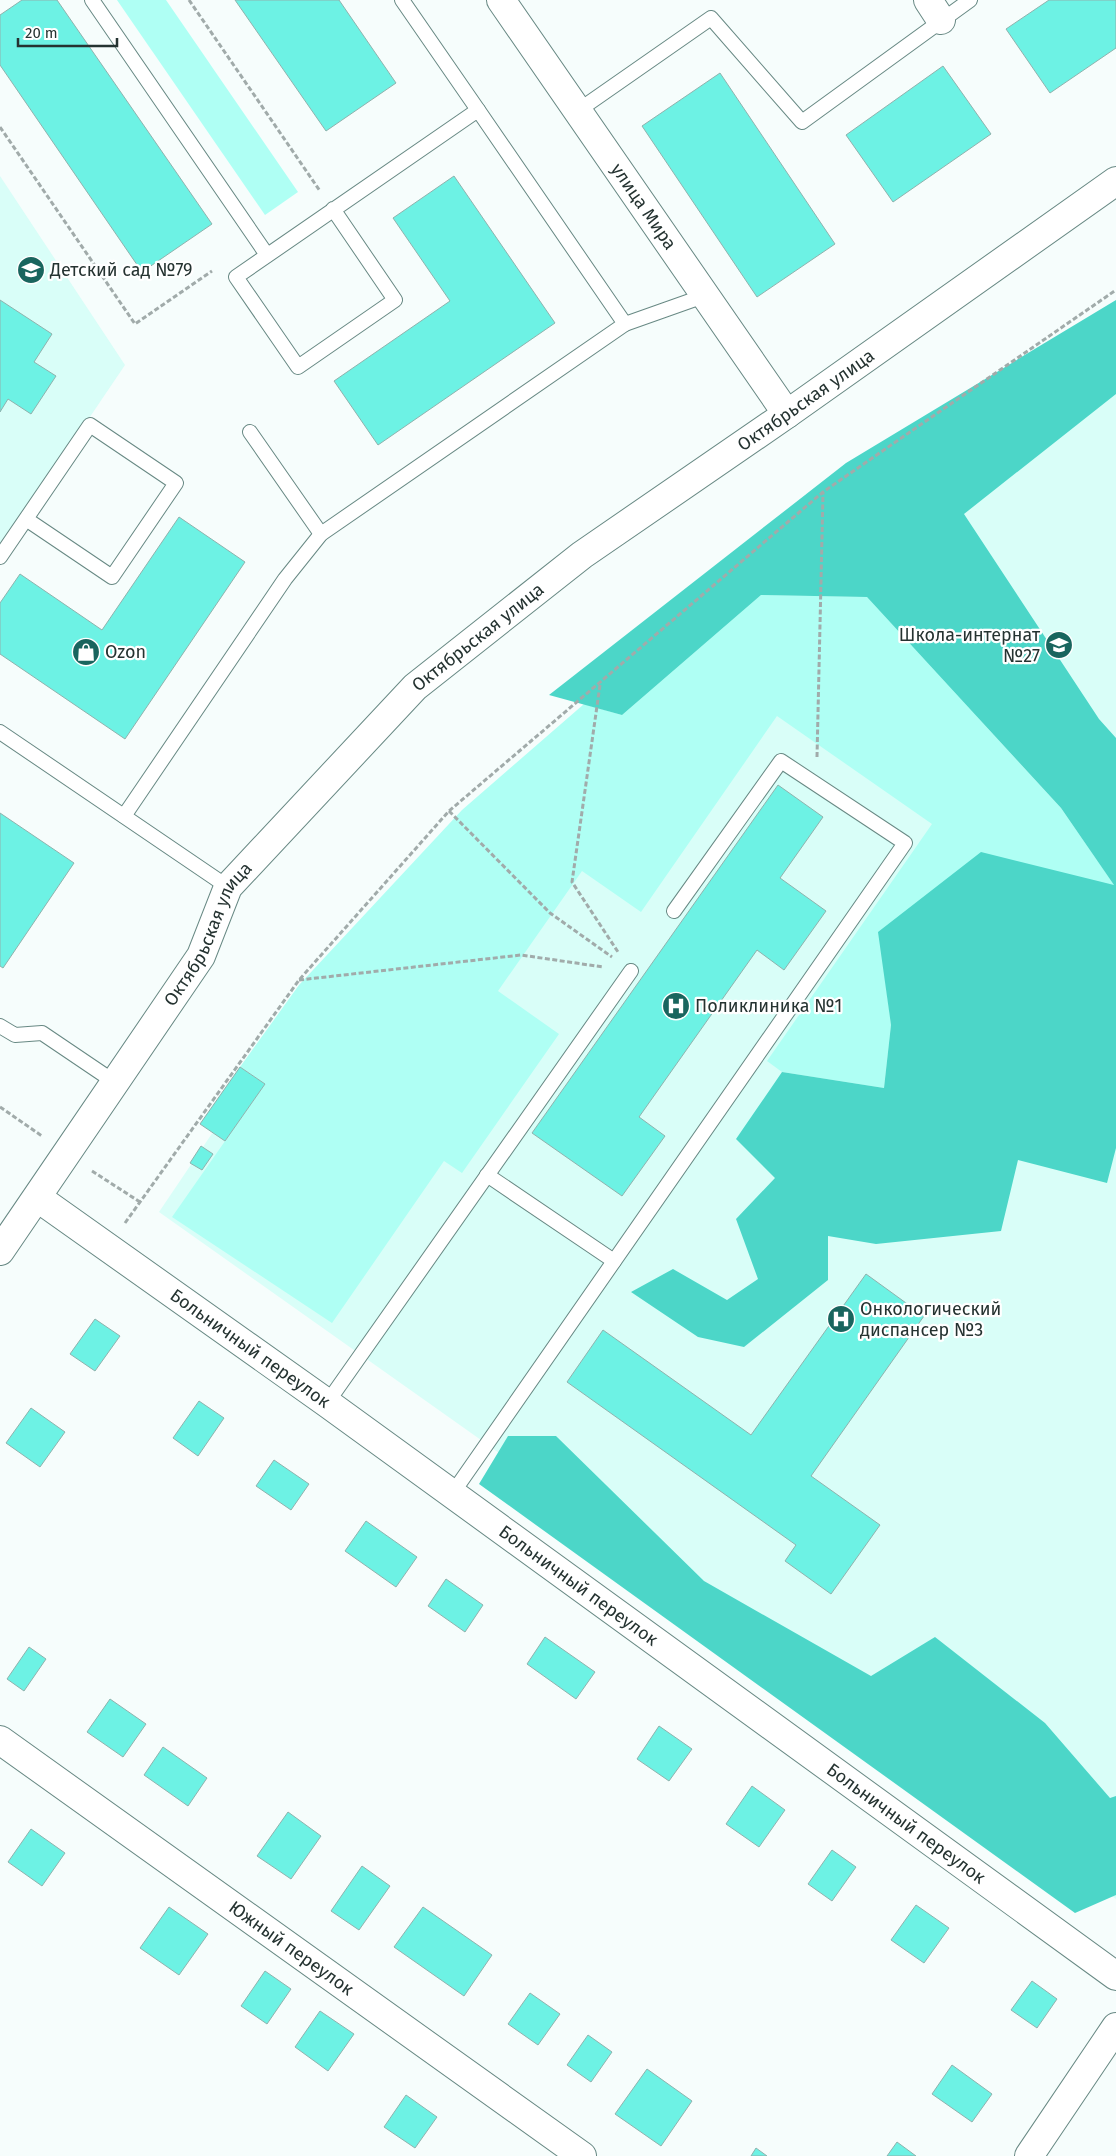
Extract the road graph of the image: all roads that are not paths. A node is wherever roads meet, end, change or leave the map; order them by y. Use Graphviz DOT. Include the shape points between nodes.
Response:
graph roads {
  1 [pos="92,0"];
  2 [pos="402,0"];
  3 [pos="501,0"];
  4 [pos="970,0"];
  5 [pos="934,10"];
  6 [pos="478,110"];
  7 [pos="579,110"];
  8 [pos="1116,181"];
  9 [pos="333,210"];
  10 [pos="267,255"];
  11 [pos="704,296"];
  12 [pos="625,324"];
  13 [pos="787,414"];
  14 [pos="250,432"];
  15 [pos="26,519"];
  16 [pos="320,534"];
  17 [pos="0,557"];
  18 [pos="0,732"];
  19 [pos="124,816"];
  20 [pos="228,887"];
  21 [pos="674,911"];
  22 [pos="631,971"];
  23 [pos="0,1026"];
  24 [pos="116,1083"];
  25 [pos="488,1175"];
  26 [pos="38,1198"];
  27 [pos="0,1251"];
  28 [pos="614,1261"];
  29 [pos="327,1403"];
  30 [pos="452,1494"];
  31 [pos="0,1740"];
  32 [pos="1116,1976"];
  33 [pos="1116,2027"];
  34 [pos="582,2156"];
  35 [pos="1029,2156"];
  1 -- 10 [label="lane"];
  2 -- 6 [label="lane"];
  3 -- 7 [label="street, улица Мира"];
  4 -- 5 [label="lane"];
  5 -- 7 [label="lane" via="802,122 711,18"];
  6 -- 9 [label="lane"];
  6 -- 12 [label="lane"];
  7 -- 11 [label="street, улица Мира"];
  8 -- 13 [label="street, Октябрьская улица"];
  9 -- 10 [label="lane"];
  9 -- 10 [label="lane" via="395,300 298,368 236,277"];
  11 -- 12 [label="lane"];
  11 -- 13 [label="street, улица Мира"];
  12 -- 16 [label="lane"];
  13 -- 20 [label="street, Октябрьская улица" via="582,555 415,687"];
  14 -- 16 [label="lane"];
  15 -- 15 [label="lane" via="112,577 176,483 90,425"];
  15 -- 17 [label="lane"];
  16 -- 19 [label="lane" via="285,579"];
  18 -- 19 [label="lane"];
  19 -- 20 [label="lane"];
  20 -- 24 [label="street, Октябрьская улица" via="201,956"];
  21 -- 28 [label="lane" via="781,761 905,843"];
  22 -- 25 [label="lane"];
  23 -- 24 [label="lane" via="15,1035 42,1034"];
  24 -- 26 [label="street, Октябрьская улица"];
  25 -- 28 [label="lane"];
  25 -- 29 [label="lane"];
  26 -- 27 [label="street, Октябрьская улица"];
  26 -- 29 [label="street, Больничный переулок"];
  28 -- 30 [label="lane"];
  29 -- 30 [label="street, Больничный переулок"];
  30 -- 32 [label="street, Больничный переулок"];
  31 -- 34 [label="street, Южный переулок"];
  33 -- 35 [label="street"];
}
